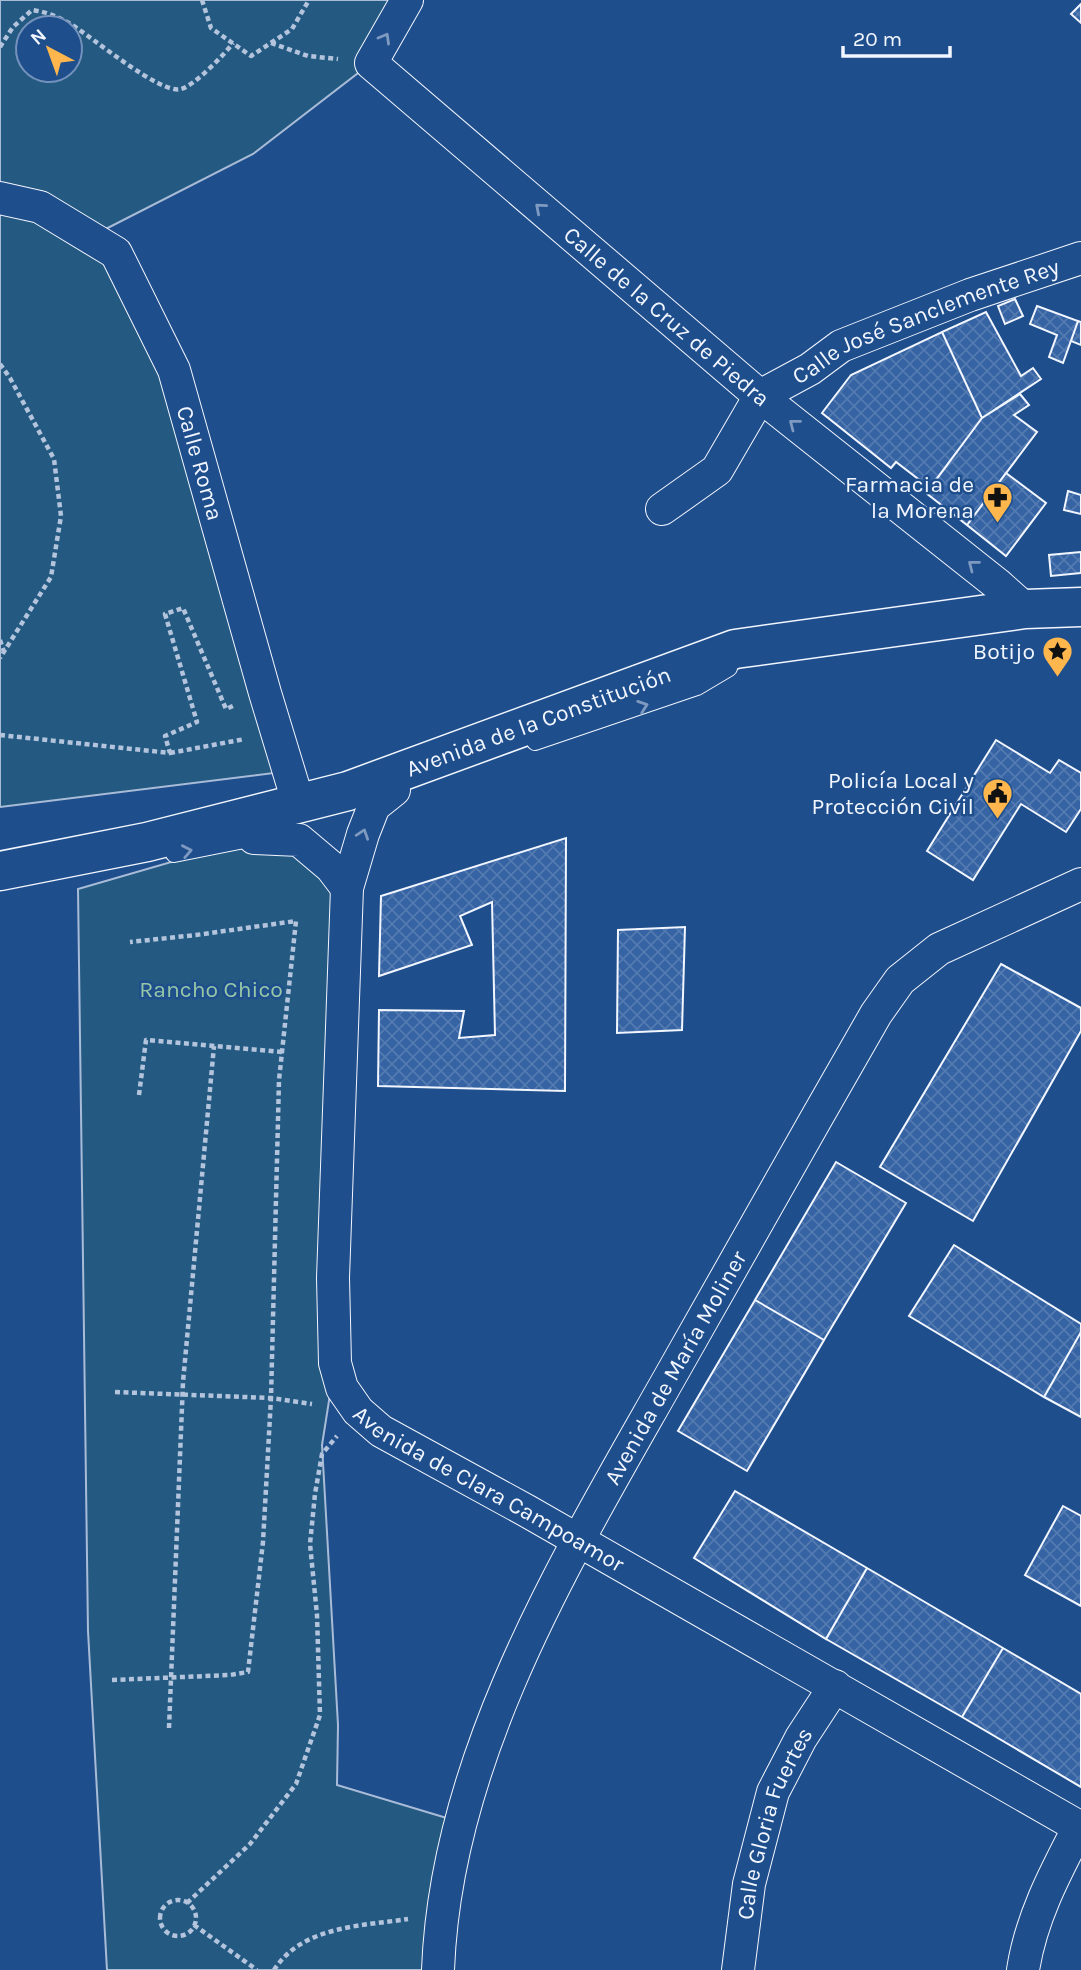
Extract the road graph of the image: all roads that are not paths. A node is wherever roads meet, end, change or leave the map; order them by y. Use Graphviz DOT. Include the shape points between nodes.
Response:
graph roads {
  1 [pos="407,0"];
  2 [pos="0,198"];
  3 [pos="1081,258"];
  4 [pos="760,396"];
  5 [pos="662,509"];
  6 [pos="1081,607"];
  7 [pos="1025,609"];
  8 [pos="771,642"];
  9 [pos="517,748"];
  10 [pos="407,786"];
  11 [pos="307,814"];
  12 [pos="254,838"];
  13 [pos="160,856"];
  14 [pos="0,871"];
  15 [pos="1081,884"];
  16 [pos="347,888"];
  17 [pos="579,1542"];
  18 [pos="835,1686"];
  19 [pos="1080,1827"];
  20 [pos="438,1970"];
  21 [pos="738,1970"];
  22 [pos="1023,1970"];
  4 -- 1 [label="street, Calle de la Cruz de Piedra, one-way" via="370,63"];
  2 -- 11 [label="street, Calle Roma" via="40,207 116,253 174,370 265,693"];
  3 -- 4 [label="street, Calle José Sanclemente Rey" via="841,346"];
  4 -- 5 [label="street" via="717,470"];
  7 -- 4 [label="street, Calle de la Cruz de Piedra, one-way"];
  6 -- 7 [label="street, Avenida de la Constitución"];
  7 -- 8 [label="street, Avenida de la Constitución"];
  9 -- 8 [label="lane, one-way" via="697,687"];
  8 -- 11 [label="street, Avenida de la Constitución" via="735,649 348,791"];
  10 -- 11 [label="lane"];
  16 -- 10 [label="street, Avenida de Clara Campoamor, one-way" via="374,806"];
  11 -- 12 [label="lane"];
  11 -- 14 [label="street, Avenida de la Constitución"];
  13 -- 12 [label="lane, one-way"];
  12 -- 16 [label="street" via="299,840 331,867"];
  15 -- 17 [label="street, Avenida de María Moliner" via="939,949 900,980 857,1046"];
  16 -- 17 [label="street, Avenida de Clara Campoamor" via="333,1290 335,1363 342,1388 381,1432"];
  17 -- 18 [label="street, Avenida de Clara Campoamor"];
  17 -- 20 [label="street, Avenida de María Moliner" via="499,1705 460,1822"];
  18 -- 19 [label="street, Avenida de Clara Campoamor"];
  18 -- 21 [label="street, Calle Gloria Fuertes" via="773,1792 749,1884"];
  19 -- 22 [label="street" via="1048,1887 1027,1940"];
}
